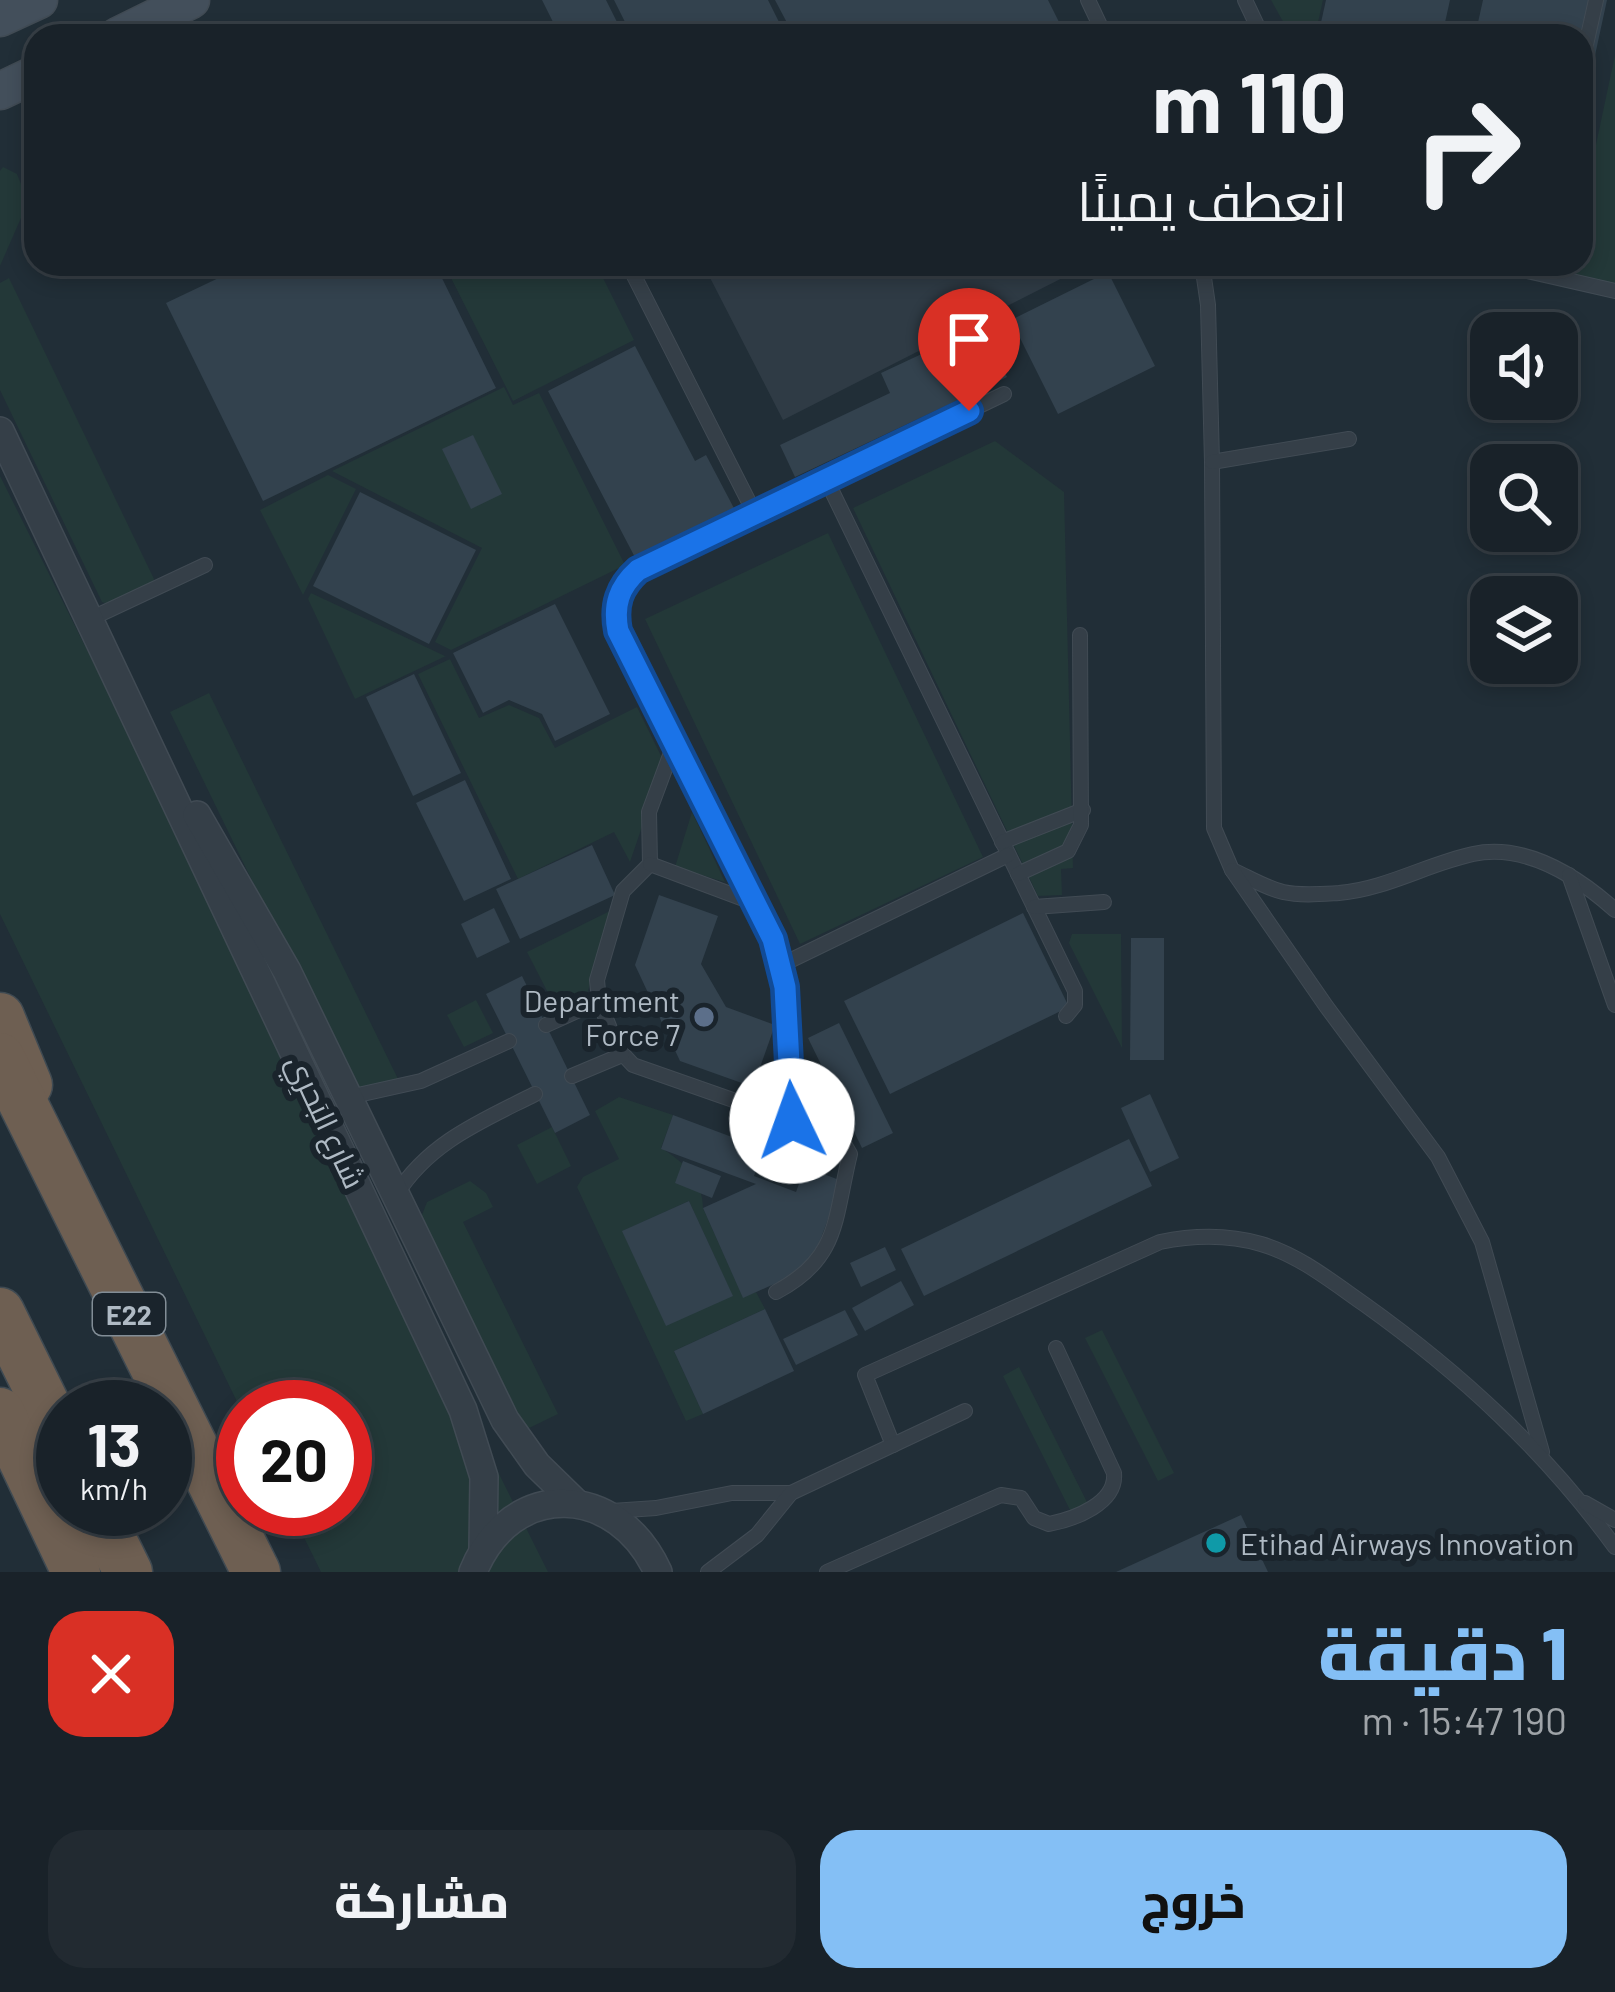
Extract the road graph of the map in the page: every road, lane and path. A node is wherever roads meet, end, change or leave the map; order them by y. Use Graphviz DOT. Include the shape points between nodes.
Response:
graph roads {
  1 [pos="39,0"];
  2 [pos="191,0"];
  3 [pos="0,18"];
  4 [pos="142,24"];
  5 [pos="634,276"];
  6 [pos="1204,276"];
  7 [pos="1563,276"];
  8 [pos="1615,291"];
  9 [pos="1004,394"];
  10 [pos="0,431"];
  11 [pos="1349,439"];
  12 [pos="1212,462"];
  13 [pos="826,479"];
  14 [pos="755,514"];
  15 [pos="205,565"];
  16 [pos="90,619"];
  17 [pos="1080,635"];
  18 [pos="130,703"];
  19 [pos="675,742"];
  20 [pos="1083,810"];
  21 [pos="1005,848"];
  22 [pos="650,864"];
  23 [pos="1232,869"];
  24 [pos="1018,874"];
  25 [pos="1569,875"];
  26 [pos="1104,902"];
  27 [pos="757,904"];
  28 [pos="1034,907"];
  29 [pos="1615,910"];
  30 [pos="781,965"];
  31 [pos="599,1001"];
  32 [pos="1615,1005"];
  33 [pos="1066,1016"];
  34 [pos="0,1017"];
  35 [pos="546,1024"];
  36 [pos="509,1041"];
  37 [pos="622,1055"];
  38 [pos="0,1057"];
  39 [pos="572,1076"];
  40 [pos="535,1094"];
  41 [pos="349,1097"];
  42 [pos="792,1121"];
  43 [pos="396,1195"];
  44 [pos="100,1256"];
  45 [pos="776,1292"];
  46 [pos="0,1312"];
  47 [pos="1056,1348"];
  48 [pos="36,1385"];
  49 [pos="964,1411"];
  50 [pos="0,1412"];
  51 [pos="893,1445"];
  52 [pos="1543,1457"];
  53 [pos="791,1493"];
  54 [pos="1580,1500"];
  55 [pos="576,1503"];
  56 [pos="605,1511"];
  57 [pos="1615,1520"];
  58 [pos="110,1536"];
  59 [pos="1615,1547"];
  60 [pos="478,1560"];
  61 [pos="76,1572"];
  62 [pos="128,1572"];
  63 [pos="256,1572"];
  64 [pos="658,1572"];
  65 [pos="708,1572"];
  66 [pos="826,1572"];
  1 -- 3 [label="main road"];
  2 -- 4 [label="main road"];
  5 -- 14 [label="lane"];
  6 -- 12 [label="lane"];
  7 -- 8 [label="lane"];
  9 -- 13 [label="lane"];
  10 -- 16 [label="street, شارع البَحرِي"];
  11 -- 12 [label="lane"];
  12 -- 23 [label="lane" via="1214,828"];
  13 -- 14 [label="lane"];
  13 -- 21 [label="lane"];
  14 -- 19 [label="lane" via="638,570 617,599 618,631"];
  15 -- 16 [label="lane"];
  16 -- 18 [label="street, شارع البَحرِي"];
  17 -- 20 [label="lane"];
  18 -- 41 [label="street, شارع البَحرِي" via="250,903"];
  18 -- 60 [label="street, شارع البَحرِي" via="464,1410 484,1478"];
  19 -- 22 [label="lane" via="649,812"];
  19 -- 27 [label="lane"];
  20 -- 21 [label="lane"];
  20 -- 24 [label="lane" via="1068,851"];
  21 -- 24 [label="lane"];
  21 -- 30 [label="lane"];
  22 -- 27 [label="lane"];
  22 -- 31 [label="lane" via="619,899 597,980"];
  23 -- 25 [label="lane" via="1283,892 1320,895 1361,891 1476,853 1543,862"];
  23 -- 52 [label="lane" via="1438,1157 1482,1242"];
  24 -- 28 [label="lane"];
  25 -- 29 [label="lane"];
  25 -- 32 [label="lane"];
  26 -- 28 [label="lane"];
  27 -- 30 [label="lane"];
  28 -- 33 [label="lane" via="1075,992"];
  30 -- 42 [label="lane"];
  31 -- 35 [label="lane"];
  31 -- 37 [label="lane"];
  34 -- 44 [label="highway"];
  36 -- 41 [label="lane" via="421,1081"];
  37 -- 39 [label="lane"];
  37 -- 42 [label="lane"];
  38 -- 44 [label="highway, E22"];
  40 -- 43 [label="lane" via="448,1139"];
  41 -- 43 [label="street, شارع البَحرِي"];
  42 -- 45 [label="lane" via="837,1137 850,1154 820,1260"];
  43 -- 55 [label="street, شارع البَحرِي" via="505,1420"];
  44 -- 63 [label="highway, E22"];
  46 -- 48 [label="highway"];
  47 -- 66 [label="lane" via="1114,1473 1106,1499 1049,1524 1021,1498 1001,1496"];
  49 -- 51 [label="lane"];
  50 -- 61 [label="highway"];
  51 -- 52 [label="lane" via="865,1375 1160,1242 1211,1236 1262,1244 1309,1266 1462,1377"];
  51 -- 53 [label="lane"];
  52 -- 54 [label="lane"];
  53 -- 56 [label="lane" via="732,1492"];
  53 -- 65 [label="lane" via="757,1535"];
  54 -- 57 [label="lane"];
  54 -- 59 [label="lane"];
  55 -- 56 [label="street"];
  55 -- 60 [label="street" via="523,1512 500,1527"];
  56 -- 64 [label="street" via="629,1526"];
  58 -- 62 [label="highway"];
}
